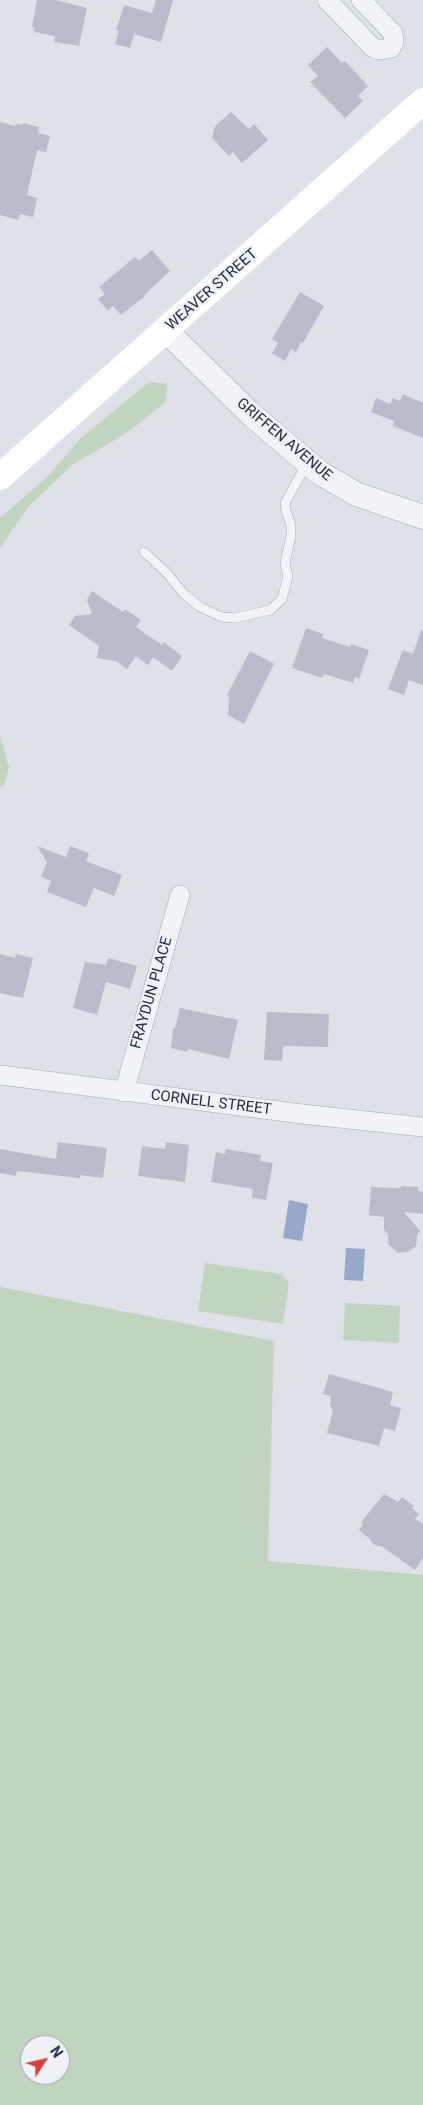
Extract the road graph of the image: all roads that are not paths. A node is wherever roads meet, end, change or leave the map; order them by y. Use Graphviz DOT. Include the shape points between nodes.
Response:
graph roads {
  1 [pos="327,0"];
  2 [pos="361,0"];
  3 [pos="423,101"];
  4 [pos="164,330"];
  5 [pos="308,463"];
  6 [pos="0,477"];
  7 [pos="423,517"];
  8 [pos="144,552"];
  9 [pos="180,895"];
  10 [pos="0,1075"];
  11 [pos="124,1092"];
  12 [pos="423,1127"];
  1 -- 2 [label="street" via="373,48 391,48 393,33"];
  3 -- 4 [label="main road, WEAVER STREET" via="260,249"];
  4 -- 5 [label="street, GRIFFEN AVENUE" via="253,416"];
  4 -- 6 [label="main road, WEAVER STREET"];
  5 -- 7 [label="street, GRIFFEN AVENUE" via="356,494"];
  5 -- 8 [label="lane" via="285,502 291,525 285,563 288,576 282,600 270,610 235,618 222,617 183,593"];
  9 -- 11 [label="street, FRAYDUN PLACE"];
  10 -- 11 [label="street, CORNELL STREET"];
  11 -- 12 [label="street, CORNELL STREET"];
}
